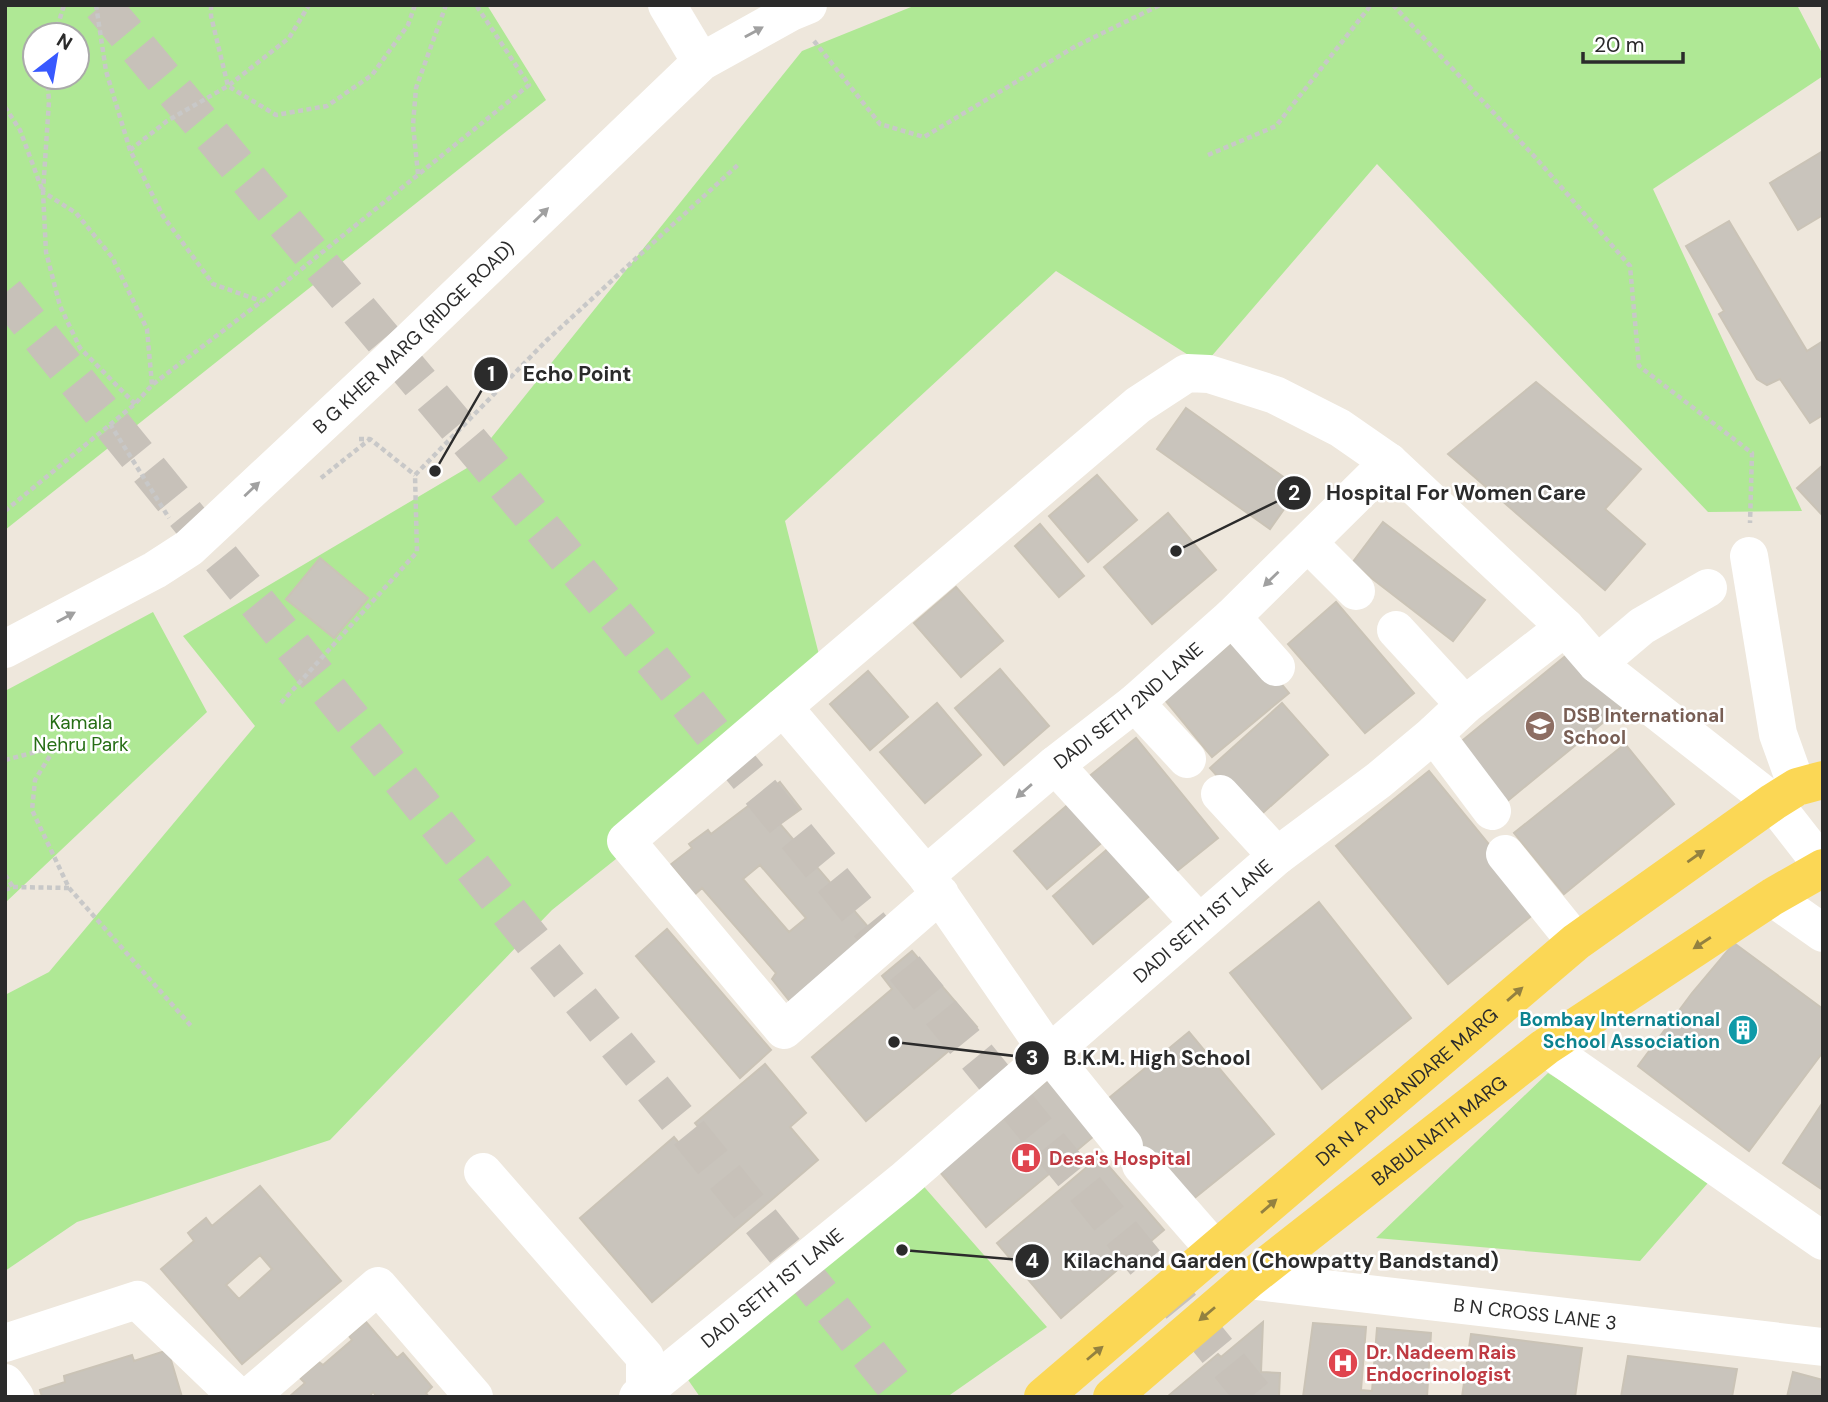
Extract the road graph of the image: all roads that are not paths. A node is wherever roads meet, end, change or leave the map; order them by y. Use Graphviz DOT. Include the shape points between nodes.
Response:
graph roads {
  1 [pos="667,5"];
  2 [pos="800,8"];
  3 [pos="701,62"];
  4 [pos="1389,462"];
  5 [pos="1308,543"];
  6 [pos="1749,556"];
  7 [pos="1708,588"];
  8 [pos="1356,591"];
  9 [pos="1232,617"];
  10 [pos="1565,627"];
  11 [pos="1395,631"];
  12 [pos="5,649"];
  13 [pos="1597,664"];
  14 [pos="1276,667"];
  15 [pos="1135,703"];
  16 [pos="1465,705"];
  17 [pos="783,707"];
  18 [pos="1434,734"];
  19 [pos="1187,759"];
  20 [pos="1055,765"];
  21 [pos="1798,790"];
  22 [pos="1220,794"];
  23 [pos="1492,811"];
  24 [pos="1505,854"];
  25 [pos="1277,856"];
  26 [pos="1823,867"];
  27 [pos="933,884"];
  28 [pos="1772,897"];
  29 [pos="1199,923"];
  30 [pos="1823,933"];
  31 [pos="1576,942"];
  32 [pos="1545,1047"];
  33 [pos="1049,1053"];
  34 [pos="483,1171"];
  35 [pos="1823,1241"];
  36 [pos="1216,1251"];
  37 [pos="1248,1280"];
  38 [pos="5,1343"];
  39 [pos="1823,1347"];
  40 [pos="5,1383"];
  41 [pos="645,1395"];
  42 [pos="15,1397"];
  43 [pos="238,1397"];
  44 [pos="249,1397"];
  45 [pos="474,1397"];
  46 [pos="1043,1397"];
  47 [pos="1112,1397"];
  1 -- 3 [label="street"];
  3 -- 2 [label="street, B G KHER MARG (RIDGE ROAD), one-way"];
  12 -- 3 [label="street, B G KHER MARG (RIDGE ROAD), one-way" via="189,548"];
  4 -- 5 [label="street, DADI SETH 2ND LANE"];
  4 -- 10 [label="street"];
  4 -- 17 [label="street" via="1340,428 1275,396 1209,374 1187,373 1138,405"];
  5 -- 8 [label="street"];
  5 -- 9 [label="street, DADI SETH 2ND LANE, one-way"];
  6 -- 21 [label="street" via="1778,734"];
  7 -- 13 [label="street" via="1642,626"];
  9 -- 14 [label="street"];
  9 -- 15 [label="street, DADI SETH 2ND LANE"];
  10 -- 13 [label="street"];
  10 -- 16 [label="street, DADI SETH 1ST LANE"];
  11 -- 16 [label="street"];
  13 -- 21 [label="street"];
  15 -- 19 [label="street"];
  15 -- 20 [label="street, DADI SETH 2ND LANE"];
  16 -- 18 [label="street, DADI SETH 1ST LANE"];
  17 -- 27 [label="street"];
  17 -- 27 [label="street, DADI SETH 2ND LANE" via="626,841 784,1030"];
  18 -- 23 [label="street"];
  18 -- 25 [label="street, DADI SETH 1ST LANE"];
  20 -- 27 [label="street, DADI SETH 2ND LANE, one-way"];
  20 -- 29 [label="street"];
  21 -- 26 [label="street"];
  31 -- 21 [label="main road, DR N A PURANDARE MARG, one-way"];
  22 -- 25 [label="street"];
  24 -- 31 [label="street"];
  25 -- 29 [label="street, DADI SETH 1ST LANE"];
  26 -- 28 [label="main road, BABULNATH MARG"];
  27 -- 33 [label="street"];
  28 -- 30 [label="street"];
  28 -- 32 [label="main road, BABULNATH MARG, one-way"];
  29 -- 33 [label="street, DADI SETH 1ST LANE"];
  36 -- 31 [label="main road, DR N A PURANDARE MARG, one-way"];
  32 -- 35 [label="street"];
  32 -- 37 [label="main road, BABULNATH MARG"];
  33 -- 36 [label="street"];
  33 -- 41 [label="street, DADI SETH 1ST LANE"];
  34 -- 41 [label="street" via="645,1357"];
  46 -- 36 [label="main road, DR N A PURANDARE MARG, one-way"];
  37 -- 39 [label="street, B N CROSS LANE 3"];
  37 -- 47 [label="main road, BABULNATH MARG, one-way"];
  38 -- 43 [label="street" via="137,1300"];
  40 -- 42 [label="street"];
  44 -- 45 [label="street" via="378,1286"];
}
